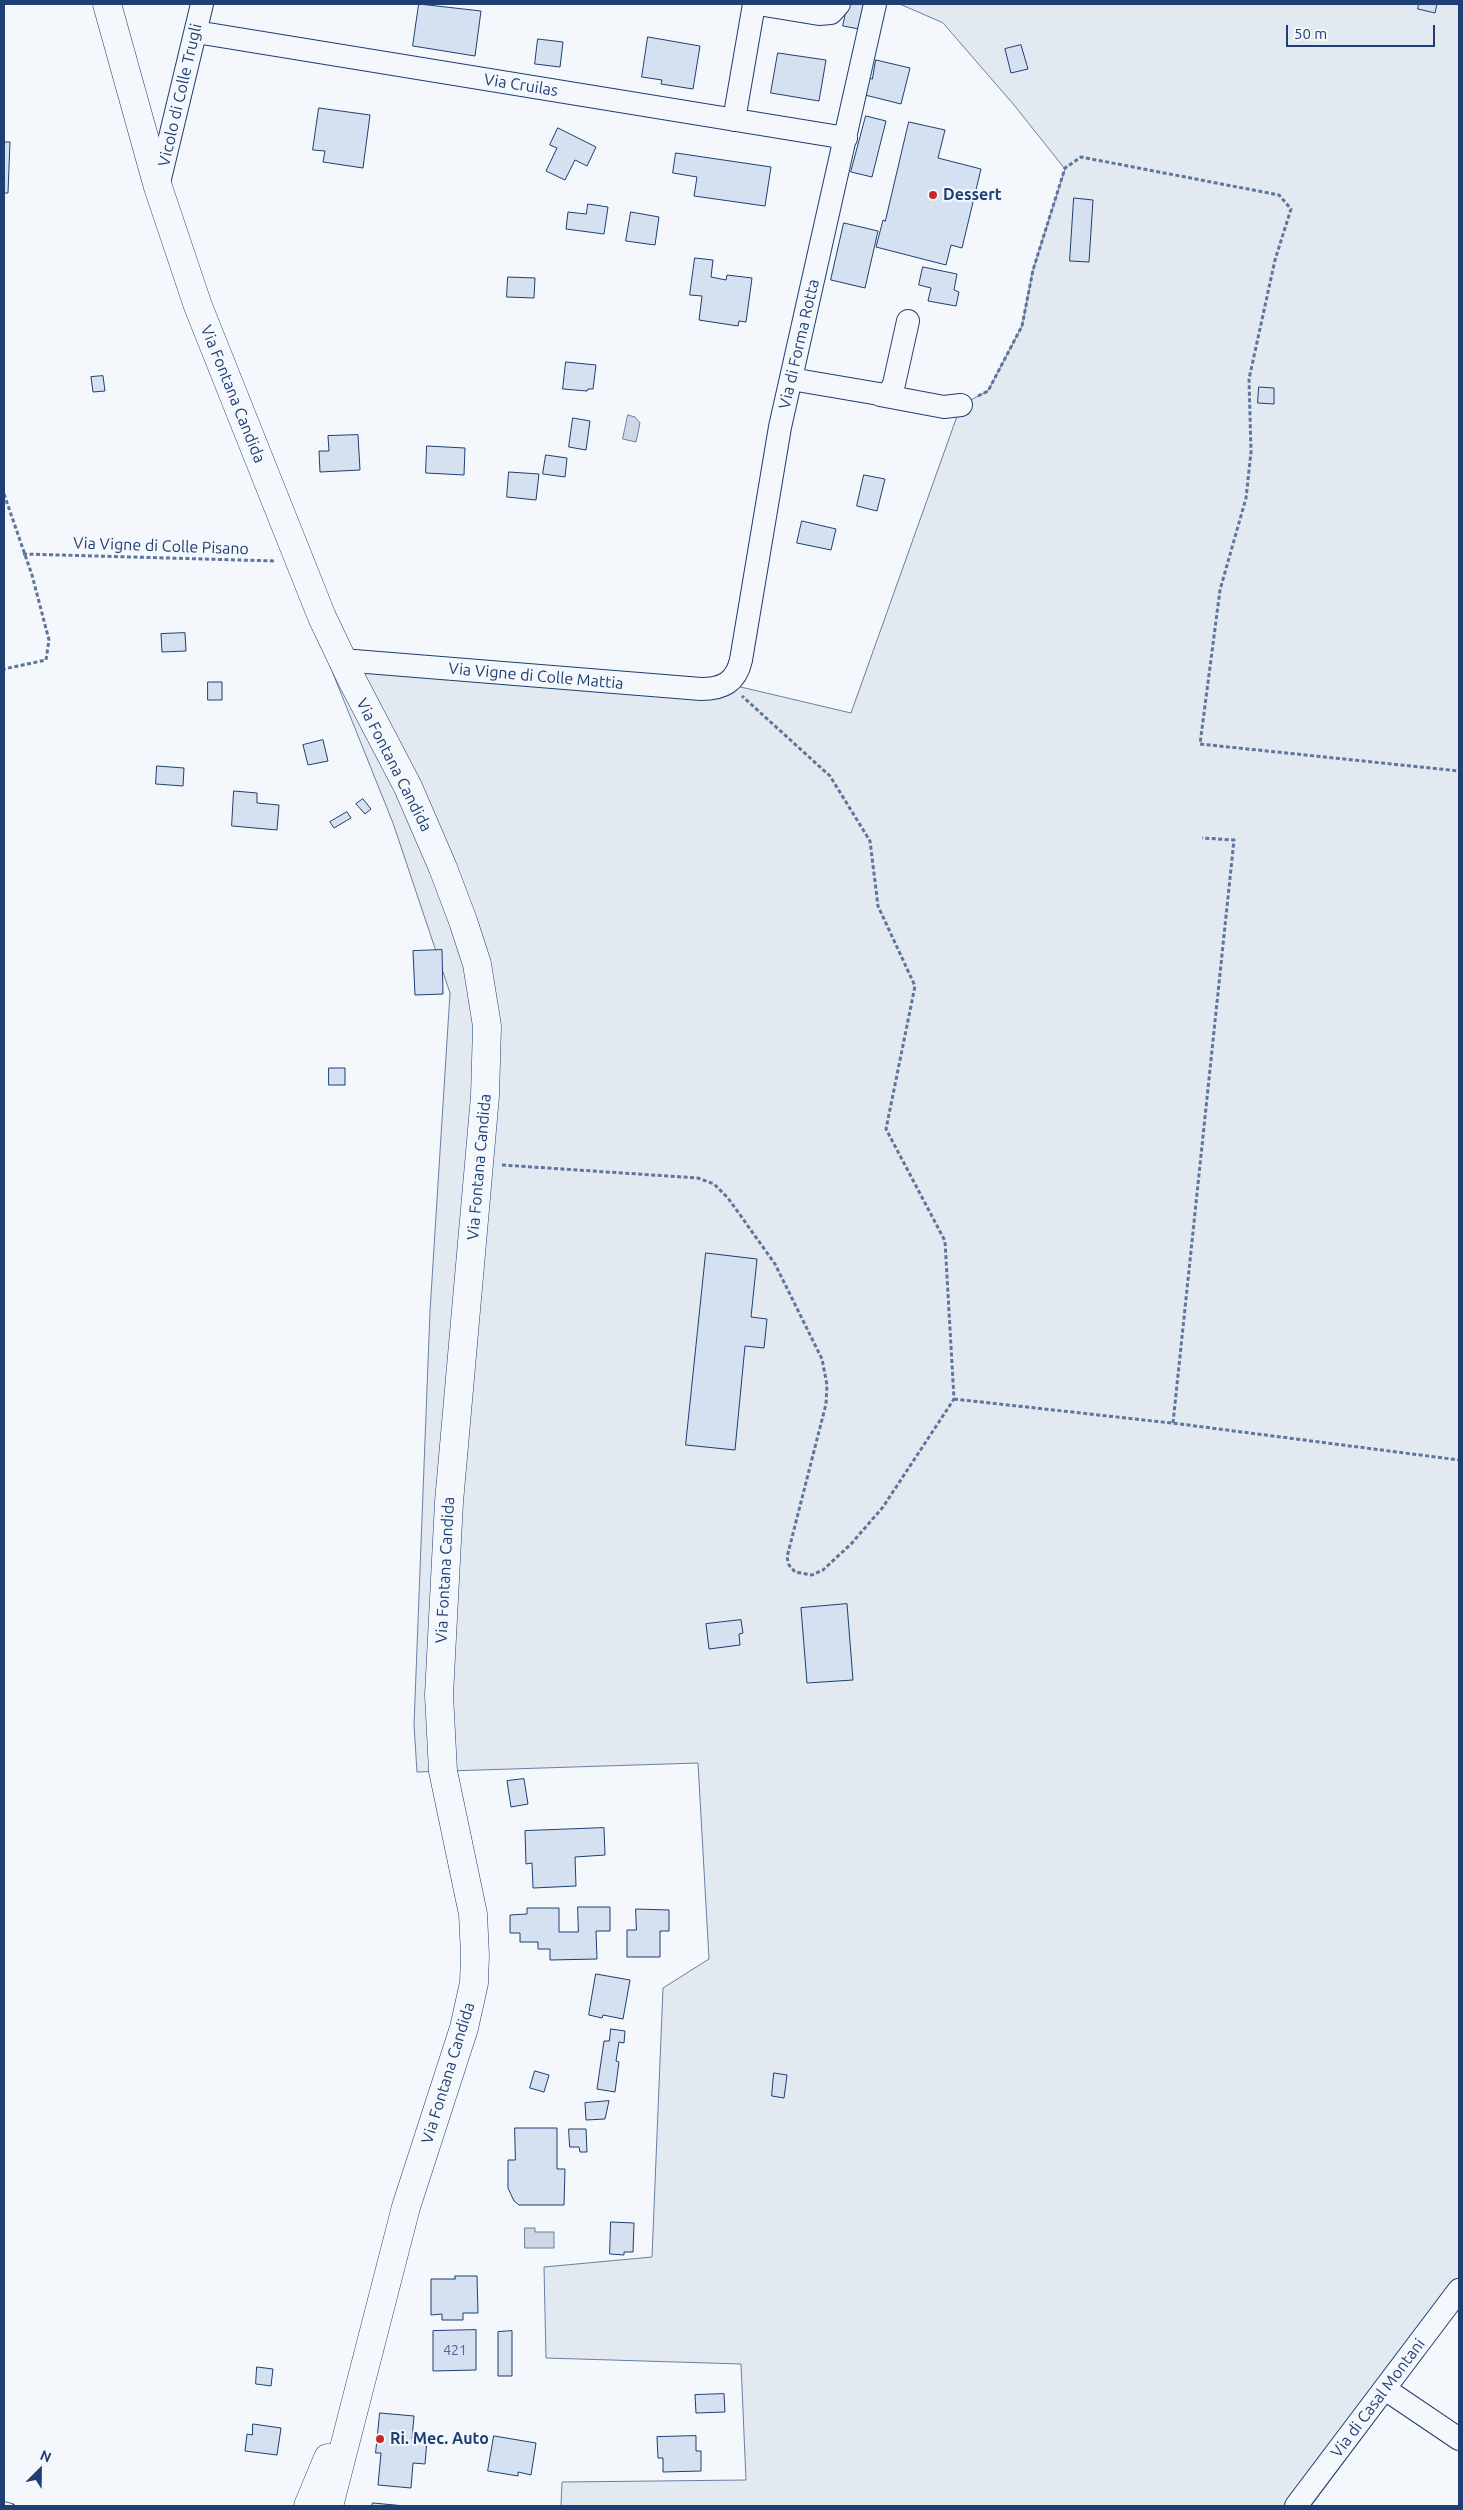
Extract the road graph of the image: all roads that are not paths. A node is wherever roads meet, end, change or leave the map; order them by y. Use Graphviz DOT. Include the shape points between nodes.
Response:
graph roads {
  1 [pos="107,4"];
  2 [pos="202,4"];
  3 [pos="754,4"];
  4 [pos="758,4"];
  5 [pos="839,4"];
  6 [pos="875,4"];
  7 [pos="196,32"];
  8 [pos="734,120"];
  9 [pos="846,138"];
  10 [pos="158,186"];
  11 [pos="908,321"];
  12 [pos="791,379"];
  13 [pos="880,395"];
  14 [pos="961,405"];
  15 [pos="342,660"];
  16 [pos="728,684"];
  17 [pos="1459,2290"];
  18 [pos="360,2381"];
  19 [pos="1385,2389"];
  20 [pos="1459,2439"];
  21 [pos="308,2506"];
  22 [pos="330,2506"];
  23 [pos="1296,2506"];
  1 -- 10 [label="main road, Via Fontana Candida"];
  2 -- 7 [label="street, Vicolo di Colle Trugli"];
  3 -- 8 [label="street"];
  4 -- 5 [label="street" via="819,14 831,13"];
  6 -- 9 [label="street, Via di Forma Rotta"];
  7 -- 8 [label="street, Via Cruilas"];
  7 -- 10 [label="street, Vicolo di Colle Trugli"];
  8 -- 9 [label="street, Via Cruilas"];
  9 -- 12 [label="street, Via di Forma Rotta"];
  10 -- 15 [label="main road, Via Fontana Candida" via="206,326"];
  11 -- 13 [label="street" via="894,384 889,393"];
  12 -- 13 [label="street"];
  12 -- 16 [label="street, Via di Forma Rotta" via="740,660 737,672"];
  13 -- 14 [label="street" via="944,407"];
  15 -- 16 [label="street, Via Vigne di Colle Mattia" via="701,689"];
  15 -- 18 [label="main road, Via Fontana Candida" via="426,827 457,903 477,964 488,1037 452,1466 439,1695 443,1771 472,1914 474,1983 467,2020 406,2207"];
  17 -- 19 [label="street, Via di Casal Montani"];
  18 -- 21 [label="main road, Via Fontana Candida"];
  18 -- 22 [label="main road, Via Fontana Candida"];
  19 -- 20 [label="street"];
  19 -- 23 [label="street, Via di Casal Montani"];
}
